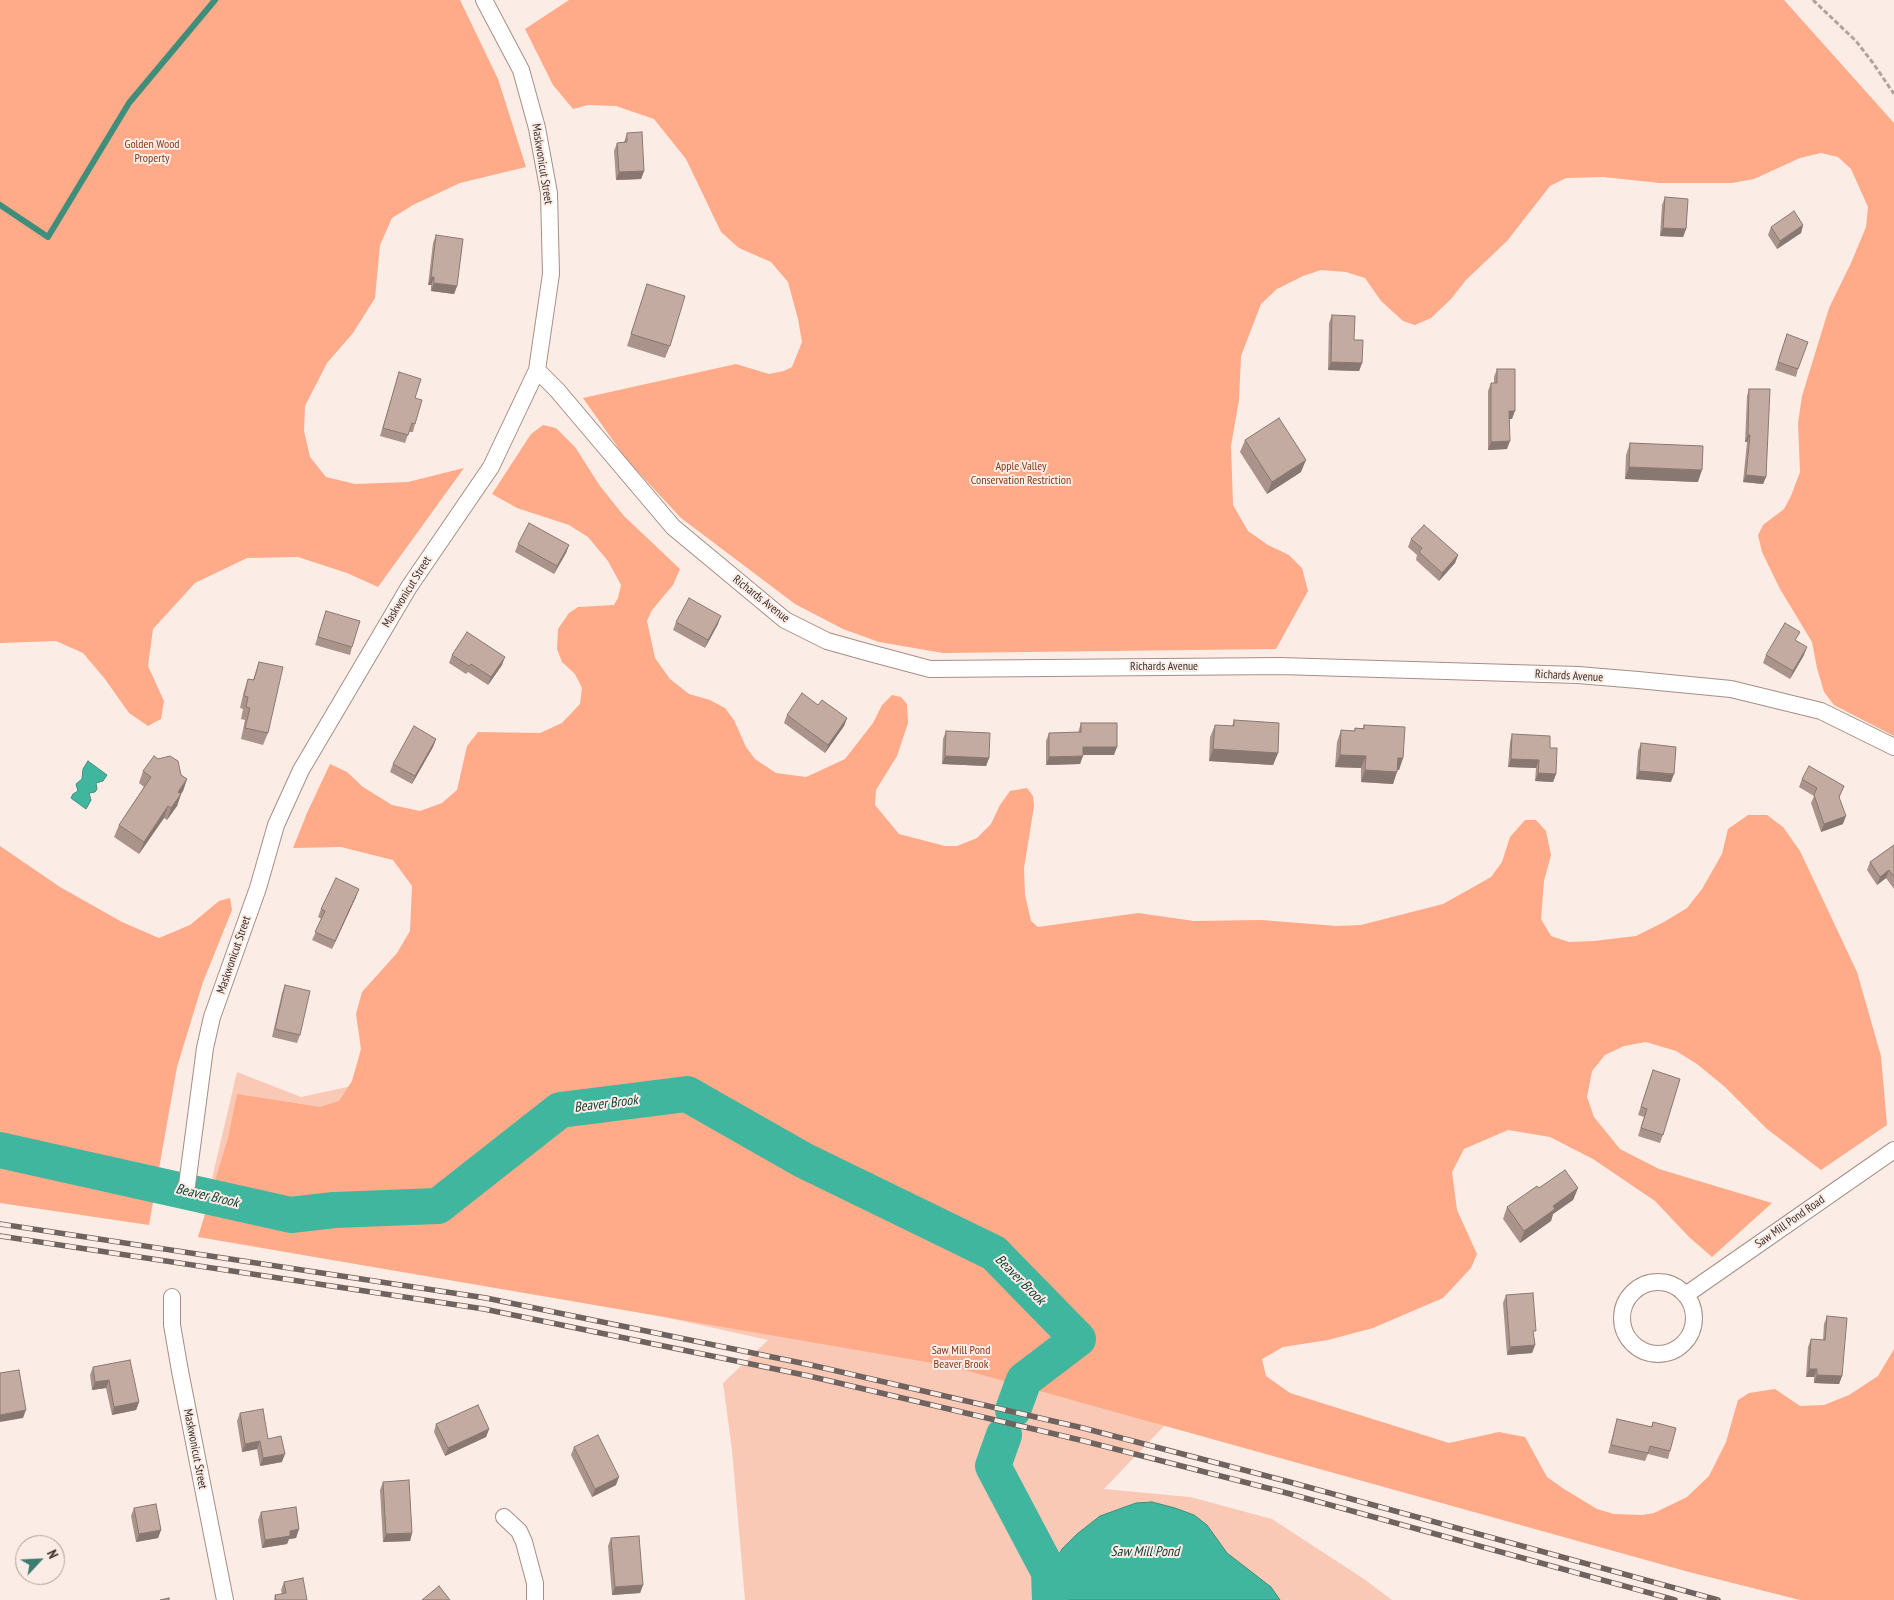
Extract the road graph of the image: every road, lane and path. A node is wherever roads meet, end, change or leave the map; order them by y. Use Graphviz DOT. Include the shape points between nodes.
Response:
graph roads {
  1 [pos="484,0"];
  2 [pos="1813,0"];
  3 [pos="1894,94"];
  4 [pos="538,370"];
  5 [pos="1894,746"];
  6 [pos="1894,1150"];
  7 [pos="187,1185"];
  8 [pos="1687,1294"];
  9 [pos="172,1297"];
  10 [pos="504,1517"];
  11 [pos="225,1600"];
  12 [pos="535,1600"];
  1 -- 4 [label="street, Maskwonicut Street" via="521,70 537,128 549,193 551,274"];
  2 -- 3 [label="path" via="1856,41"];
  4 -- 5 [label="street, Richards Avenue" via="673,527 785,620 828,641 870,653 930,669 1280,666 1578,675 1732,688 1821,711"];
  4 -- 7 [label="street, Maskwonicut Street" via="491,467 409,587 301,770 276,825 258,888 210,1025"];
  6 -- 8 [label="street, Saw Mill Pond Road"];
  8 -- 8 [label="street" via="1668,1282 1656,1281 1638,1287 1626,1300 1622,1311 1627,1336 1648,1353 1673,1352 1685,1344 1692,1333 1695,1312"];
  9 -- 11 [label="street, Maskwonicut Street" via="172,1325 178,1362"];
  10 -- 12 [label="street" via="519,1531 524,1542 535,1583"];
}
